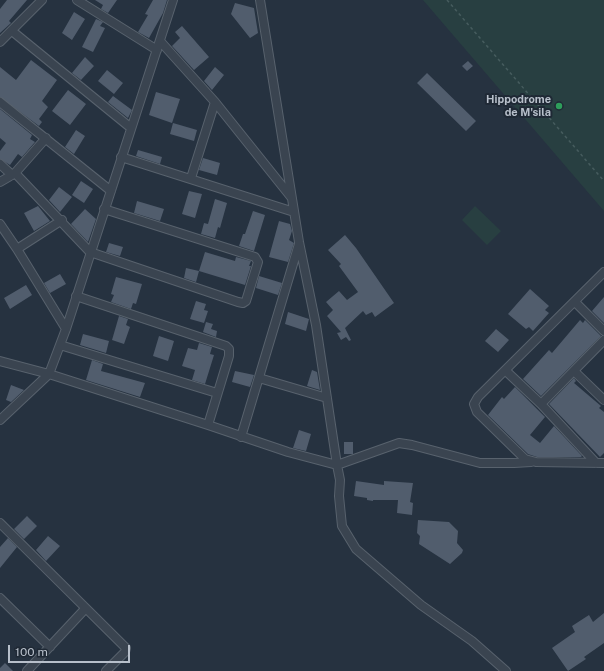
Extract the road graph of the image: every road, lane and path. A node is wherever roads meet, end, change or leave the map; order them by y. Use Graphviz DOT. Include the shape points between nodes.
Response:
graph roads {
  1 [pos="42,0"];
  2 [pos="77,0"];
  3 [pos="173,0"];
  4 [pos="260,0"];
  5 [pos="447,0"];
  6 [pos="12,31"];
  7 [pos="160,41"];
  8 [pos="0,42"];
  9 [pos="157,50"];
  10 [pos="0,102"];
  11 [pos="215,102"];
  12 [pos="131,128"];
  13 [pos="46,138"];
  14 [pos="121,157"];
  15 [pos="0,164"];
  16 [pos="13,174"];
  17 [pos="191,178"];
  18 [pos="604,181"];
  19 [pos="0,182"];
  20 [pos="111,191"];
  21 [pos="292,198"];
  22 [pos="104,209"];
  23 [pos="294,212"];
  24 [pos="62,220"];
  25 [pos="0,224"];
  26 [pos="299,242"];
  27 [pos="17,248"];
  28 [pos="90,252"];
  29 [pos="604,272"];
  30 [pos="76,296"];
  31 [pos="575,302"];
  32 [pos="66,329"];
  33 [pos="604,331"];
  34 [pos="604,340"];
  35 [pos="60,345"];
  36 [pos="1,359"];
  37 [pos="506,371"];
  38 [pos="574,371"];
  39 [pos="49,374"];
  40 [pos="259,378"];
  41 [pos="217,393"];
  42 [pos="327,398"];
  43 [pos="604,400"];
  44 [pos="541,404"];
  45 [pos="0,420"];
  46 [pos="208,425"];
  47 [pos="241,437"];
  48 [pos="531,462"];
  49 [pos="600,463"];
  50 [pos="337,465"];
  51 [pos="0,524"];
  52 [pos="0,598"];
  53 [pos="85,609"];
  54 [pos="50,647"];
  55 [pos="27,671"];
  56 [pos="106,671"];
  57 [pos="506,671"];
  1 -- 6 [label="street"];
  2 -- 9 [label="street"];
  3 -- 7 [label="street"];
  4 -- 21 [label="street"];
  5 -- 18 [label="path"];
  6 -- 8 [label="street"];
  6 -- 12 [label="street"];
  7 -- 9 [label="street"];
  7 -- 11 [label="street"];
  9 -- 12 [label="street"];
  10 -- 13 [label="street"];
  11 -- 17 [label="street"];
  11 -- 21 [label="street"];
  12 -- 14 [label="street"];
  13 -- 16 [label="street"];
  13 -- 20 [label="street"];
  14 -- 17 [label="street"];
  14 -- 20 [label="street"];
  15 -- 16 [label="street"];
  16 -- 19 [label="street"];
  16 -- 24 [label="street"];
  17 -- 23 [label="street"];
  20 -- 22 [label="street"];
  21 -- 23 [label="street"];
  22 -- 28 [label="street"];
  22 -- 28 [label="street" via="255,257 258,262 253,281 246,301 241,303"];
  23 -- 26 [label="street"];
  24 -- 27 [label="street"];
  24 -- 28 [label="street"];
  25 -- 27 [label="street"];
  26 -- 40 [label="street"];
  26 -- 42 [label="street" via="316,325"];
  27 -- 32 [label="street"];
  28 -- 30 [label="street"];
  29 -- 31 [label="street"];
  30 -- 32 [label="street"];
  30 -- 41 [label="street" via="226,346 229,349 229,356"];
  31 -- 33 [label="street"];
  31 -- 37 [label="street"];
  32 -- 35 [label="street"];
  34 -- 38 [label="street"];
  35 -- 39 [label="street"];
  35 -- 41 [label="street"];
  36 -- 39 [label="street"];
  37 -- 44 [label="street"];
  37 -- 48 [label="street" via="476,400 475,408 522,457"];
  38 -- 43 [label="street"];
  38 -- 44 [label="street"];
  39 -- 45 [label="street"];
  39 -- 46 [label="street"];
  40 -- 42 [label="street"];
  40 -- 47 [label="street"];
  41 -- 46 [label="street"];
  42 -- 50 [label="street"];
  44 -- 49 [label="street"];
  46 -- 47 [label="street"];
  47 -- 50 [label="street"];
  48 -- 49 [label="street"];
  48 -- 50 [label="street" via="480,463 398,443"];
  50 -- 57 [label="street" via="342,526 356,549 421,605 472,641"];
  51 -- 53 [label="street"];
  52 -- 54 [label="street"];
  53 -- 54 [label="street"];
  53 -- 56 [label="street" via="126,648"];
  54 -- 55 [label="street"];
}
